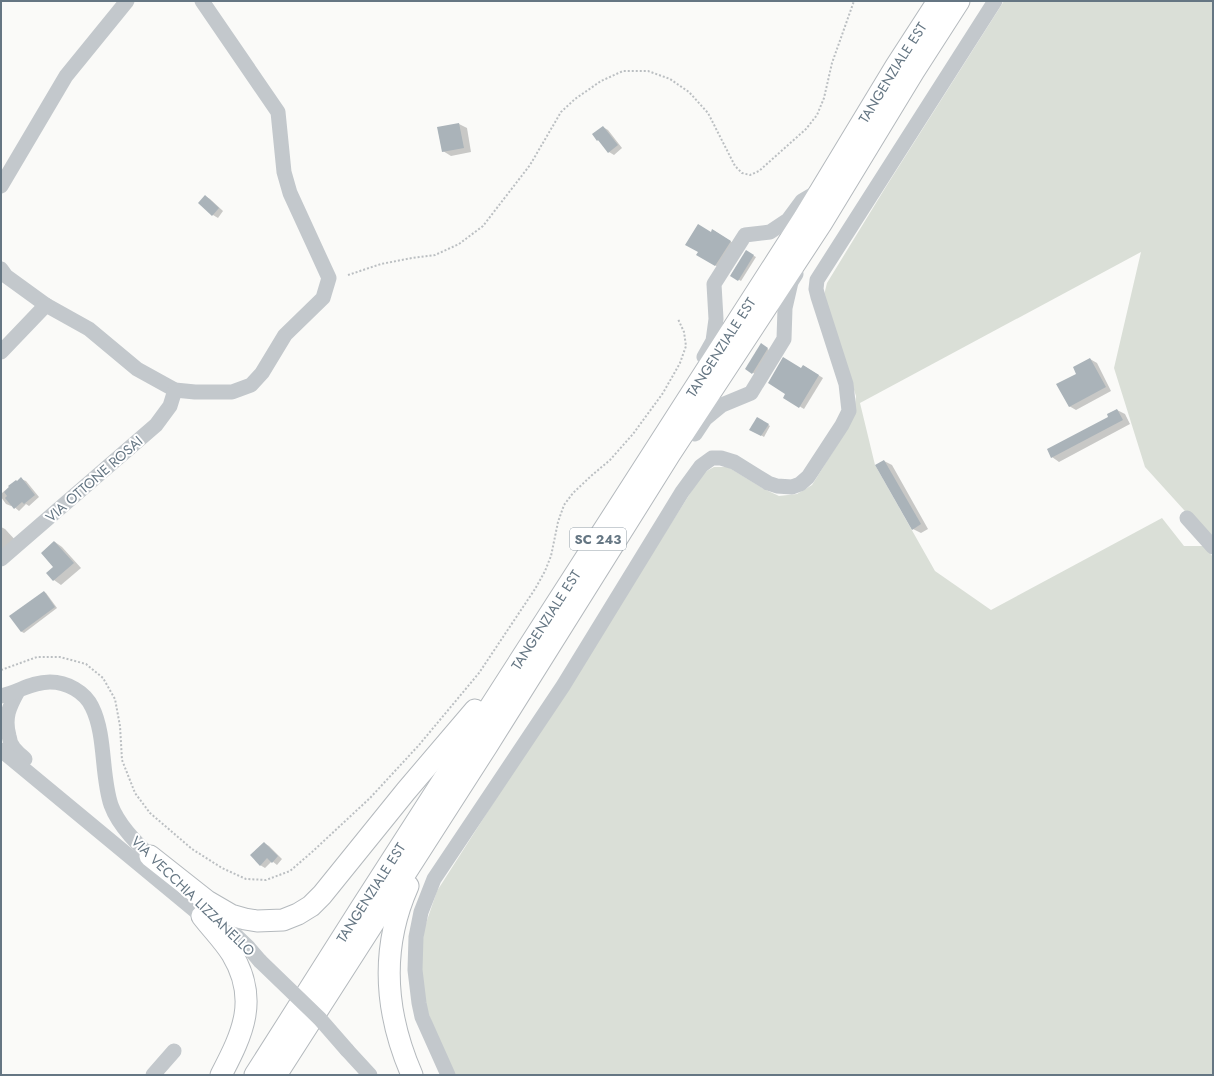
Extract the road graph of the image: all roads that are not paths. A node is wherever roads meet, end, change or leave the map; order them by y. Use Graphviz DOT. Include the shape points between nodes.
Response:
graph roads {
  1 [pos="127,1"];
  2 [pos="202,1"];
  3 [pos="938,1"];
  4 [pos="959,1"];
  5 [pos="995,1"];
  6 [pos="1,186"];
  7 [pos="822,189"];
  8 [pos="820,224"];
  9 [pos="1,269"];
  10 [pos="46,305"];
  11 [pos="1,352"];
  12 [pos="175,390"];
  13 [pos="675,419"];
  14 [pos="670,454"];
  15 [pos="1187,518"];
  16 [pos="1213,547"];
  17 [pos="1,558"];
  18 [pos="584,560"];
  19 [pos="18,691"];
  20 [pos="1,696"];
  21 [pos="487,746"];
  22 [pos="1,750"];
  23 [pos="79,815"];
  24 [pos="150,856"];
  25 [pos="202,916"];
  26 [pos="260,961"];
  27 [pos="174,1051"];
  28 [pos="153,1075"];
  29 [pos="221,1075"];
  30 [pos="255,1075"];
  31 [pos="276,1075"];
  32 [pos="370,1075"];
  33 [pos="412,1075"];
  34 [pos="448,1075"];
  1 -- 6 [label="street" via="66,76"];
  2 -- 12 [label="street" via="278,112 284,172 288,186 329,278 323,298 285,335 262,373 251,385 232,392"];
  3 -- 7 [label="highway, TANGENZIALE EST / SC 243"];
  4 -- 8 [label="highway, TANGENZIALE EST"];
  5 -- 34 [label="street" via="817,280 818,297 846,384 849,411 842,425 808,477 800,484 777,486 734,462 721,458 712,458 701,466 682,492 563,686 434,879 416,937 415,970 422,1018"];
  7 -- 13 [label="highway, TANGENZIALE EST / SC 243"];
  7 -- 13 [label="street" via="802,201 788,220 770,232 745,235 714,284 716,319 713,341 683,390"];
  8 -- 14 [label="highway, TANGENZIALE EST"];
  8 -- 14 [label="street" via="814,247 791,282 785,308 784,339 751,393 722,405 705,419 688,444"];
  9 -- 10 [label="street" via="6,276"];
  10 -- 11 [label="street"];
  10 -- 12 [label="street" via="89,329 137,369"];
  12 -- 17 [label="street, VIA OTTONE ROSAI" via="170,406 156,425"];
  13 -- 18 [label="highway, TANGENZIALE EST / SC 243"];
  14 -- 21 [label="highway, TANGENZIALE EST"];
  15 -- 16 [label="street"];
  18 -- 24 [label="highway" via="568,576 482,702 406,791 333,883 311,906 283,920 257,921 231,915 207,901"];
  18 -- 30 [label="highway, TANGENZIALE EST / SC 243"];
  19 -- 20 [label="street, VIA VECCHIA LIZZANELLO"];
  19 -- 23 [label="street, VIA VECCHIA LIZZANELLO" via="7,716 6,726 11,744 17,752 70,796"];
  19 -- 24 [label="street, VIA VECCHIA LIZZANELLO" via="26,686 51,682 75,689 85,697 92,706 98,724 111,806 129,834"];
  21 -- 31 [label="highway, TANGENZIALE EST"];
  21 -- 33 [label="highway" via="477,774 410,880 394,928 388,980 390,999 398,1034"];
  22 -- 23 [label="street, VIA VECCHIA LIZZANELLO"];
  23 -- 25 [label="street, VIA VECCHIA LIZZANELLO"];
  24 -- 26 [label="street, VIA VECCHIA LIZZANELLO"];
  25 -- 26 [label="street, VIA VECCHIA LIZZANELLO" via="246,953"];
  25 -- 29 [label="highway" via="232,954 246,990 247,1007 243,1026"];
  26 -- 32 [label="street, VIA VECCHIA LIZZANELLO, bridge" via="314,1014"];
  27 -- 28 [label="street"];
}
